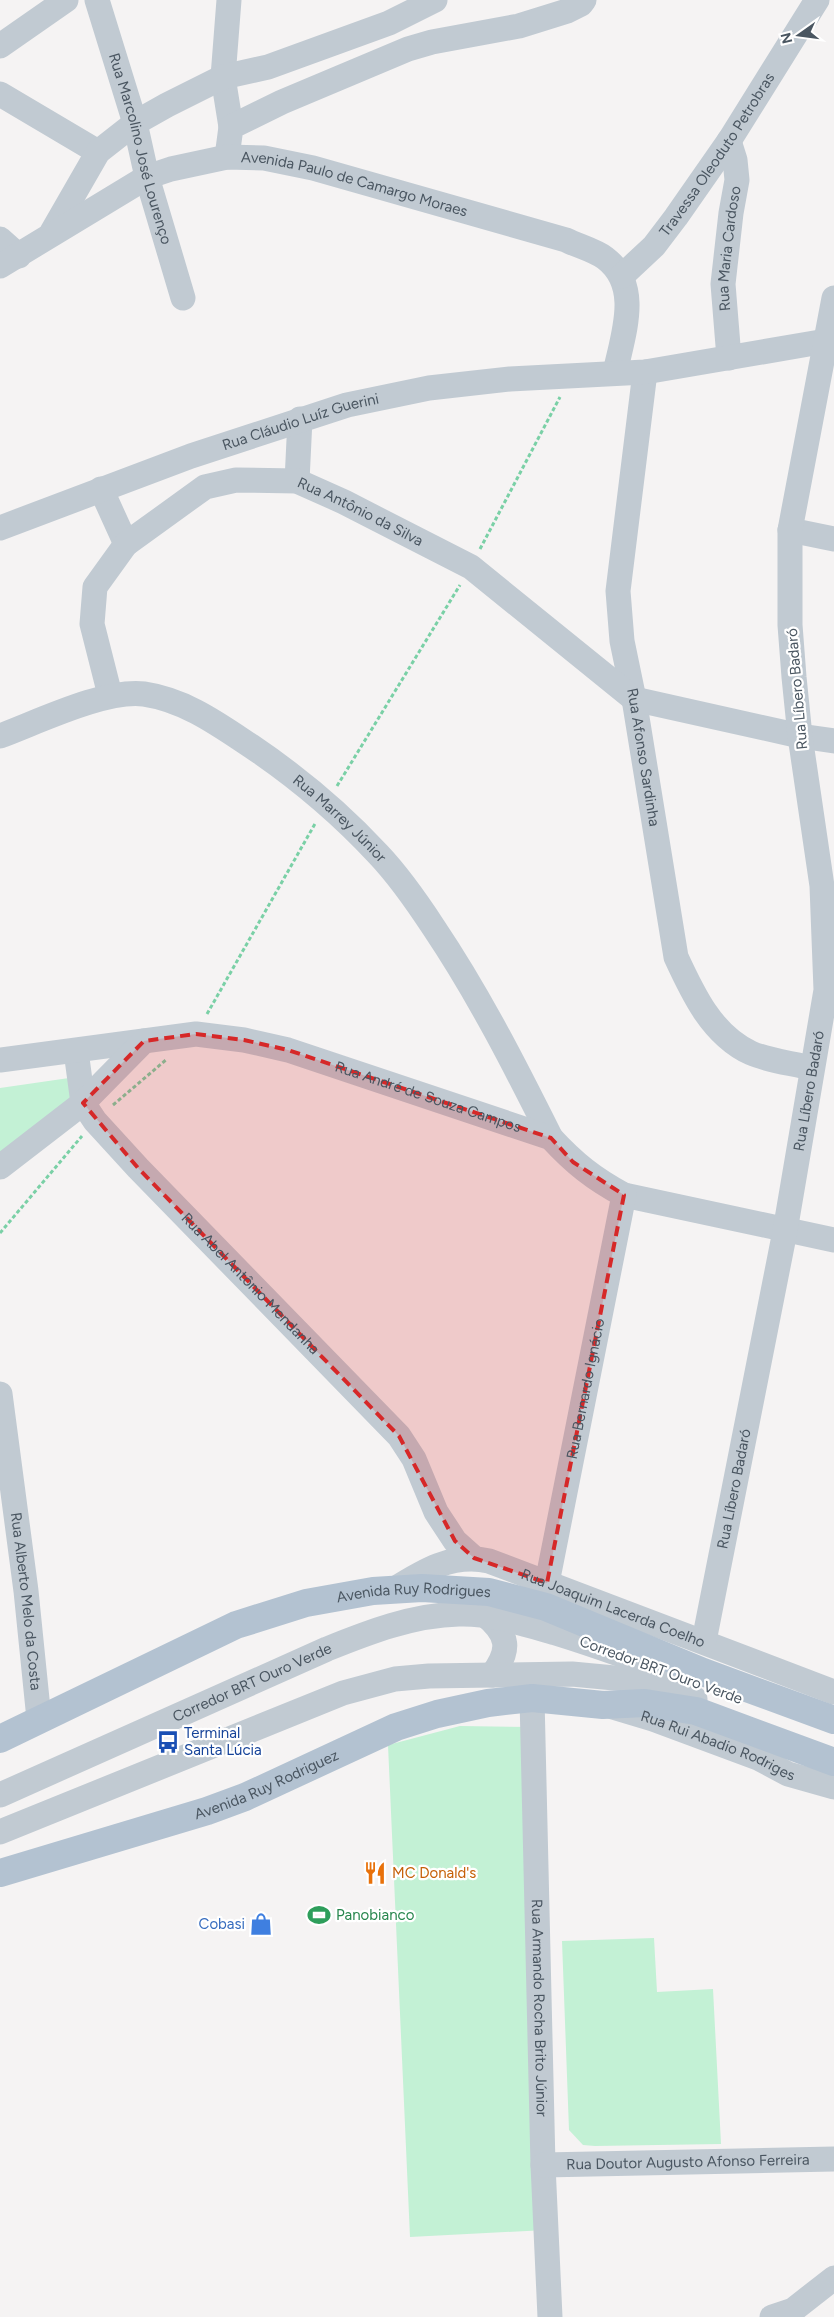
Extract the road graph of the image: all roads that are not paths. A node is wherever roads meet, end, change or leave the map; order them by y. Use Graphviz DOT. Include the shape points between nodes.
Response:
graph roads {
  1 [pos="66,0"];
  2 [pos="97,0"];
  3 [pos="229,0"];
  4 [pos="435,0"];
  5 [pos="584,0"];
  6 [pos="818,0"];
  7 [pos="0,46"];
  8 [pos="223,77"];
  9 [pos="0,94"];
  10 [pos="136,123"];
  11 [pos="231,128"];
  12 [pos="729,141"];
  13 [pos="98,152"];
  14 [pos="227,157"];
  15 [pos="147,177"];
  16 [pos="51,234"];
  17 [pos="0,239"];
  18 [pos="10,261"];
  19 [pos="622,276"];
  20 [pos="183,298"];
  21 [pos="834,298"];
  22 [pos="830,342"];
  23 [pos="729,358"];
  24 [pos="615,372"];
  25 [pos="645,372"];
  26 [pos="300,419"];
  27 [pos="191,456"];
  28 [pos="297,481"];
  29 [pos="205,487"];
  30 [pos="101,489"];
  31 [pos="0,528"];
  32 [pos="790,530"];
  33 [pos="834,539"];
  34 [pos="126,544"];
  35 [pos="110,695"];
  36 [pos="634,699"];
  37 [pos="0,736"];
  38 [pos="800,736"];
  39 [pos="834,741"];
  40 [pos="144,1041"];
  41 [pos="76,1051"];
  42 [pos="0,1060"];
  43 [pos="811,1068"];
  44 [pos="89,1112"];
  45 [pos="551,1138"];
  46 [pos="0,1167"];
  47 [pos="624,1195"];
  48 [pos="785,1231"];
  49 [pos="834,1240"];
  50 [pos="0,1394"];
  51 [pos="436,1512"];
  52 [pos="474,1558"];
  53 [pos="427,1569"];
  54 [pos="547,1583"];
  55 [pos="394,1590"];
  56 [pos="485,1616"];
  57 [pos="704,1641"];
  58 [pos="492,1674"];
  59 [pos="834,1692"];
  60 [pos="532,1698"];
  61 [pos="603,1705"];
  62 [pos="39,1719"];
  63 [pos="834,1720"];
  64 [pos="834,1734"];
  65 [pos="0,1739"];
  66 [pos="834,1750"];
  67 [pos="834,1762"];
  68 [pos="834,1787"];
  69 [pos="0,1795"];
  70 [pos="0,1832"];
  71 [pos="0,1873"];
  72 [pos="834,2159"];
  73 [pos="543,2165"];
  74 [pos="834,2278"];
  75 [pos="550,2317"];
  76 [pos="772,2317"];
  1 -- 7 [label="street"];
  2 -- 10 [label="street, Rua Marcolino José Lourenço"];
  3 -- 8 [label="street"];
  4 -- 8 [label="street" via="389,23 268,67"];
  5 -- 11 [label="street" via="567,11 520,26 408,49 282,102"];
  6 -- 12 [label="street, Travessa Oleoduto Petrobras"];
  8 -- 10 [label="street"];
  8 -- 11 [label="street"];
  9 -- 13 [label="street"];
  10 -- 13 [label="street"];
  10 -- 15 [label="street, Rua Marcolino José Lourenço"];
  11 -- 14 [label="street"];
  12 -- 19 [label="street, Travessa Oleoduto Petrobras" via="654,246"];
  12 -- 23 [label="street, Rua Maria Cardoso" via="737,180 723,284"];
  13 -- 16 [label="street"];
  14 -- 15 [label="street, Avenida Paulo de Camargo Moraes" via="171,168"];
  14 -- 19 [label="street, Avenida Paulo de Camargo Moraes" via="264,158 313,168 566,240 604,257"];
  15 -- 16 [label="street, Avenida Paulo de Camargo Moraes"];
  15 -- 20 [label="street, Rua Marcolino José Lourenço"];
  16 -- 18 [label="street, Avenida Paulo de Camargo Moraes"];
  17 -- 18 [label="street"];
  19 -- 24 [label="street" via="628,297 626,324"];
  21 -- 22 [label="street, Rua Líbero Badaró"];
  22 -- 23 [label="street, Rua Cláudio Luíz Guerini"];
  22 -- 32 [label="street, Rua Líbero Badaró"];
  23 -- 25 [label="street, Rua Cláudio Luíz Guerini"];
  24 -- 25 [label="street, Rua Cláudio Luíz Guerini"];
  24 -- 26 [label="street, Rua Cláudio Luíz Guerini" via="429,388"];
  25 -- 36 [label="street, Rua Afonso Sardinha" via="618,591 622,641"];
  26 -- 27 [label="street, Rua Cláudio Luíz Guerini"];
  26 -- 28 [label="street"];
  27 -- 29 [label="street"];
  27 -- 30 [label="street, Rua Cláudio Luíz Guerini"];
  28 -- 29 [label="street, Rua Antônio da Silva" via="236,480"];
  28 -- 36 [label="street, Rua Antônio da Silva" via="471,567"];
  29 -- 34 [label="street, Rua Antônio da Silva"];
  30 -- 31 [label="street, Rua Cláudio Luíz Guerini"];
  30 -- 34 [label="street"];
  32 -- 33 [label="street"];
  32 -- 38 [label="street, Rua Líbero Badaró" via="790,625"];
  34 -- 35 [label="street, Rua Antônio da Silva" via="95,587 92,624"];
  35 -- 37 [label="street, Rua Marrey Júnior"];
  35 -- 45 [label="street, Rua Marrey Júnior" via="143,694 172,701 205,715 263,754 327,804 379,854 449,949 479,999"];
  36 -- 38 [label="street"];
  36 -- 43 [label="street, Rua Afonso Sardinha" via="676,958 707,1016 725,1034 751,1052"];
  38 -- 39 [label="street"];
  38 -- 43 [label="street, Rua Líbero Badaró" via="822,886 826,990"];
  40 -- 41 [label="street, Rua André de Souza Campos"];
  40 -- 44 [label="street"];
  40 -- 45 [label="street, Rua André de Souza Campos" via="196,1034 288,1050"];
  41 -- 42 [label="street, Rua André de Souza Campos"];
  41 -- 44 [label="street"];
  43 -- 48 [label="street, Rua Líbero Badaró"];
  44 -- 46 [label="street"];
  44 -- 51 [label="street, Rua Abel Antônio Mendanha" via="158,1189 399,1436 414,1459"];
  45 -- 47 [label="street" via="572,1162"];
  47 -- 48 [label="street"];
  47 -- 54 [label="street, Rua Bernardo Ignácio"];
  48 -- 49 [label="street"];
  48 -- 57 [label="street, Rua Líbero Badaró"];
  50 -- 62 [label="street, Rua Alberto Melo da Costa"];
  51 -- 52 [label="street, Rua Abel Antônio Mendanha" via="455,1541"];
  51 -- 53 [label="street, Rua Abel Antônio Mendanha" via="436,1546"];
  52 -- 53 [label="street, Rua Joaquim Lacerda Coelho"];
  52 -- 54 [label="street, Rua Joaquim Lacerda Coelho"];
  53 -- 55 [label="street, Rua Joaquim Lacerda Coelho"];
  54 -- 57 [label="street, Rua Joaquim Lacerda Coelho"];
  55 -- 62 [label="main road, Avenida Ruy Rodrigues" via="306,1603 236,1625"];
  55 -- 63 [label="main road, Avenida Ruy Rodrigues" via="459,1589 518,1598"];
  56 -- 58 [label="street" via="499,1627 505,1643 503,1661"];
  56 -- 64 [label="street, Corredor BRT Ouro Verde" via="605,1648"];
  56 -- 69 [label="street, Corredor BRT Ouro Verde" via="459,1614 423,1618 378,1629"];
  57 -- 59 [label="street, Rua Joaquim Lacerda Coelho"];
  58 -- 66 [label="street, Corredor BRT Ouro Verde" via="572,1674 625,1679 674,1692"];
  58 -- 70 [label="street, Corredor BRT Ouro Verde" via="429,1676 372,1684 343,1693"];
  60 -- 61 [label="main road"];
  60 -- 71 [label="main road, Avenida Ruy Rodriguez" via="488,1703 396,1727 245,1797"];
  60 -- 73 [label="street, Rua Armando Rocha Brito Júnior"];
  61 -- 67 [label="main road" via="645,1703 696,1711"];
  61 -- 68 [label="street, Rua Rui Abadio Rodriges" via="669,1725 758,1758 788,1774"];
  62 -- 65 [label="main road, Avenida Ruy Rodrigues"];
  72 -- 73 [label="street, Rua Doutor Augusto Afonso Ferreira"];
  73 -- 75 [label="street, Rua Armando Rocha Brito Júnior"];
  74 -- 76 [label="street" via="793,2310"];
}
